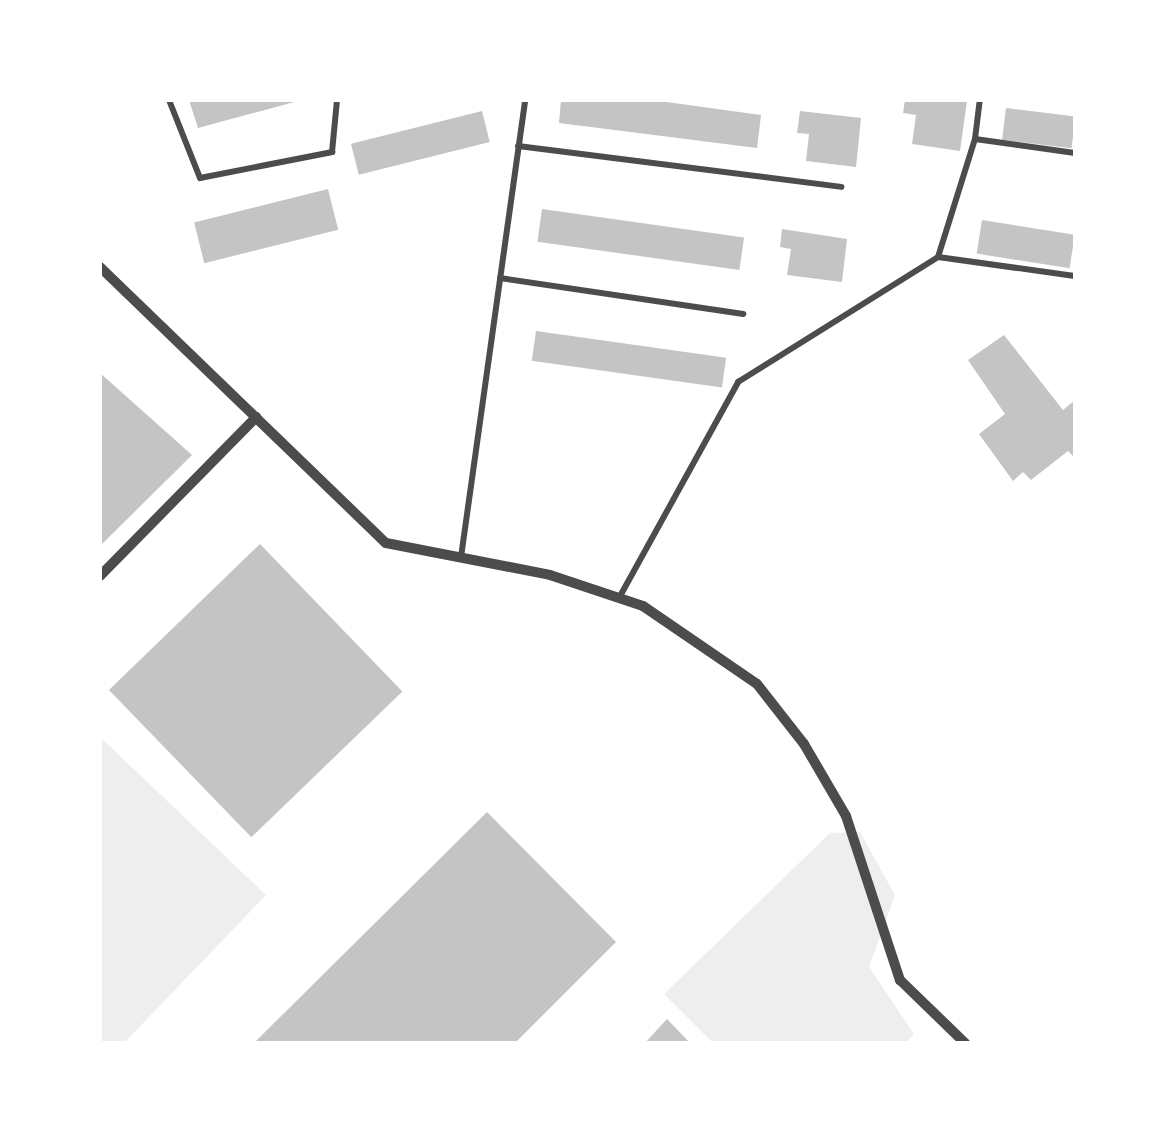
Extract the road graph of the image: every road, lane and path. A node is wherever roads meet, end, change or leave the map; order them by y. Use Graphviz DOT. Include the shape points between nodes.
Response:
graph roads {
  1 [pos="169,100"];
  2 [pos="338,100"];
  3 [pos="524,100"];
  4 [pos="980,100"];
  5 [pos="974,139"];
  6 [pos="518,146"];
  7 [pos="1075,153"];
  8 [pos="841,188"];
  9 [pos="938,258"];
  10 [pos="100,267"];
  11 [pos="1075,276"];
  12 [pos="500,278"];
  13 [pos="743,314"];
  14 [pos="256,417"];
  15 [pos="461,557"];
  16 [pos="100,576"];
  17 [pos="619,598"];
  18 [pos="965,1043"];
  1 -- 2 [label="lane" via="200,178 332,152"];
  3 -- 6 [label="lane"];
  4 -- 5 [label="lane"];
  5 -- 7 [label="lane"];
  5 -- 9 [label="lane"];
  6 -- 8 [label="lane"];
  6 -- 12 [label="lane"];
  9 -- 11 [label="lane"];
  9 -- 17 [label="lane" via="738,382"];
  10 -- 14 [label="street"];
  12 -- 13 [label="lane"];
  12 -- 15 [label="lane"];
  14 -- 15 [label="street" via="386,543"];
  14 -- 16 [label="street"];
  15 -- 17 [label="street" via="550,574"];
  17 -- 18 [label="street" via="693,634 757,684 804,744 846,816 900,980"];
}
